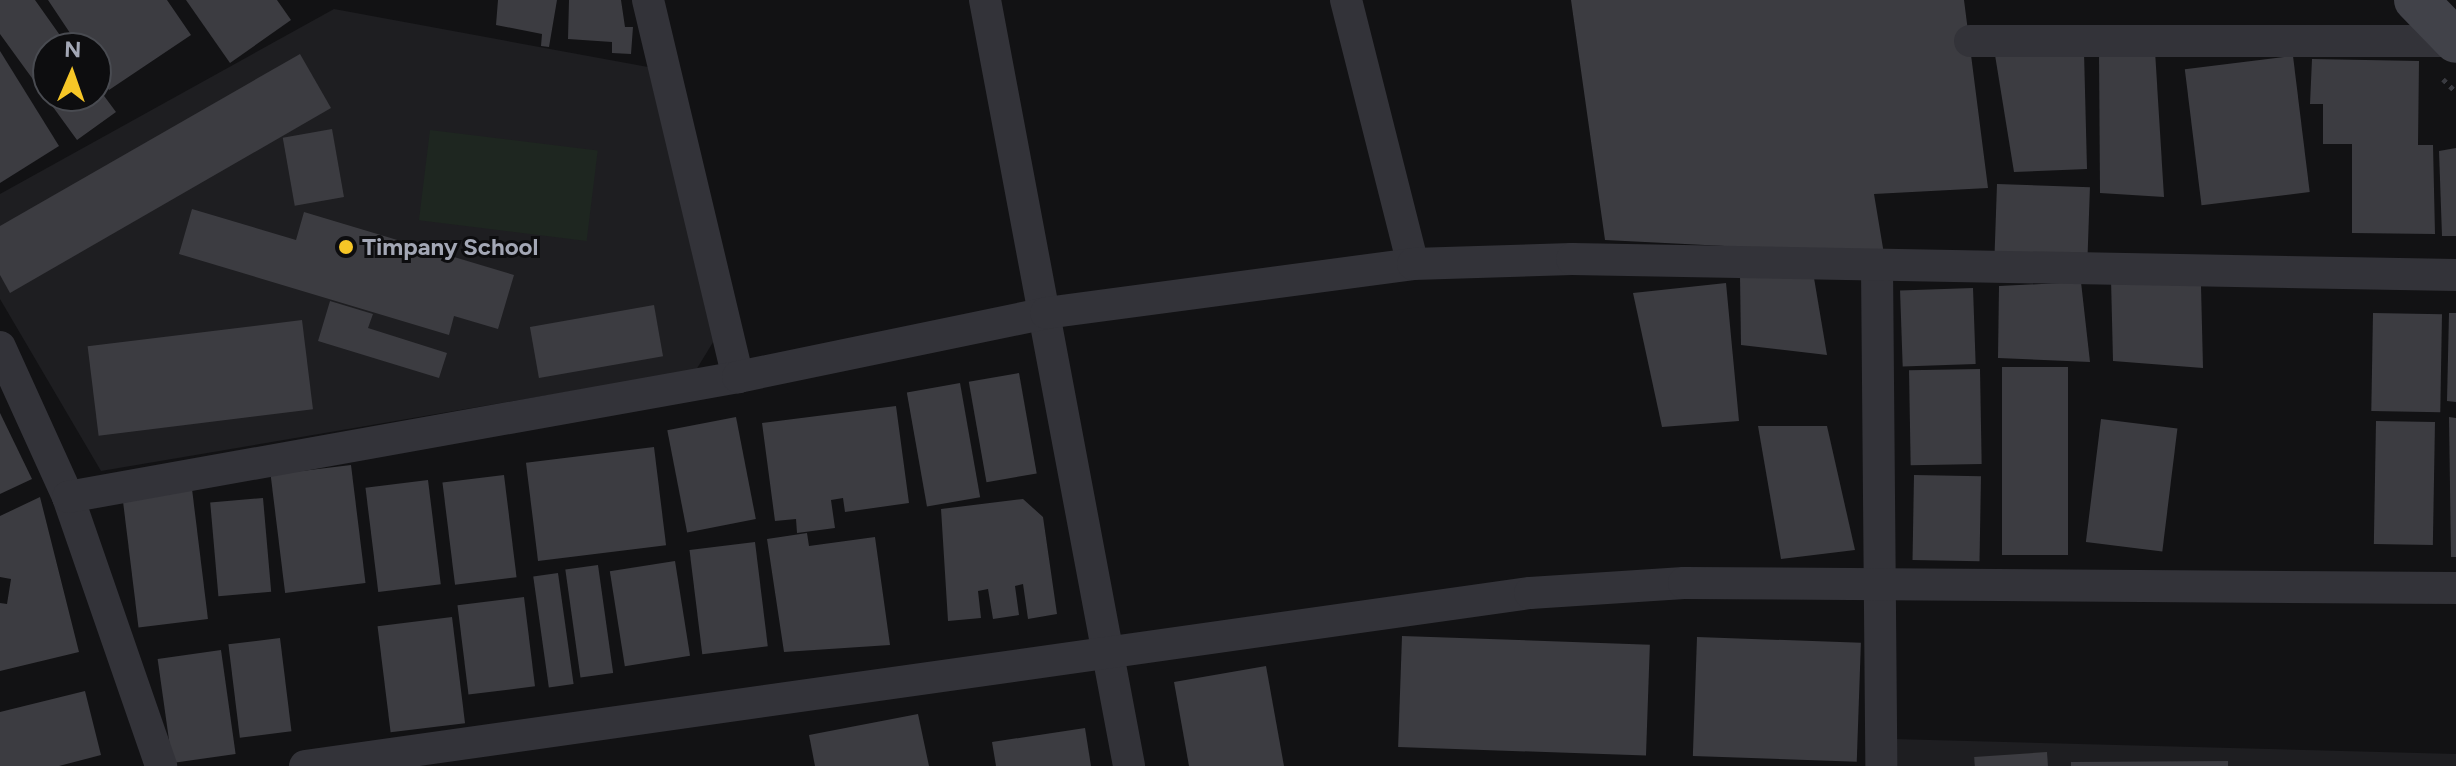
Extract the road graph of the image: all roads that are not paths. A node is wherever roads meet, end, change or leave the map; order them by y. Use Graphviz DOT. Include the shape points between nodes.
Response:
graph roads {
  1 [pos="648,0"];
  2 [pos="985,0"];
  3 [pos="1346,0"];
  4 [pos="2416,0"];
  5 [pos="1970,41"];
  6 [pos="2456,41"];
  7 [pos="1413,264"];
  8 [pos="1877,267"];
  9 [pos="2456,275"];
  10 [pos="1046,313"];
  11 [pos="0,347"];
  12 [pos="738,377"];
  13 [pos="68,497"];
  14 [pos="1878,585"];
  15 [pos="2456,588"];
  16 [pos="1105,651"];
  17 [pos="161,766"];
  18 [pos="305,766"];
  19 [pos="1129,766"];
  20 [pos="1881,766"];
  1 -- 12 [label="street"];
  2 -- 10 [label="street"];
  3 -- 7 [label="street"];
  4 -- 6 [label="main road"];
  5 -- 6 [label="street"];
  7 -- 8 [label="street" via="1572,259"];
  7 -- 10 [label="street"];
  8 -- 9 [label="street"];
  8 -- 14 [label="street"];
  10 -- 12 [label="street"];
  10 -- 16 [label="street"];
  11 -- 13 [label="street"];
  12 -- 13 [label="street"];
  13 -- 17 [label="street"];
  14 -- 15 [label="street"];
  14 -- 16 [label="street" via="1684,583 1530,593"];
  14 -- 20 [label="street"];
  16 -- 18 [label="street"];
  16 -- 19 [label="street"];
}
